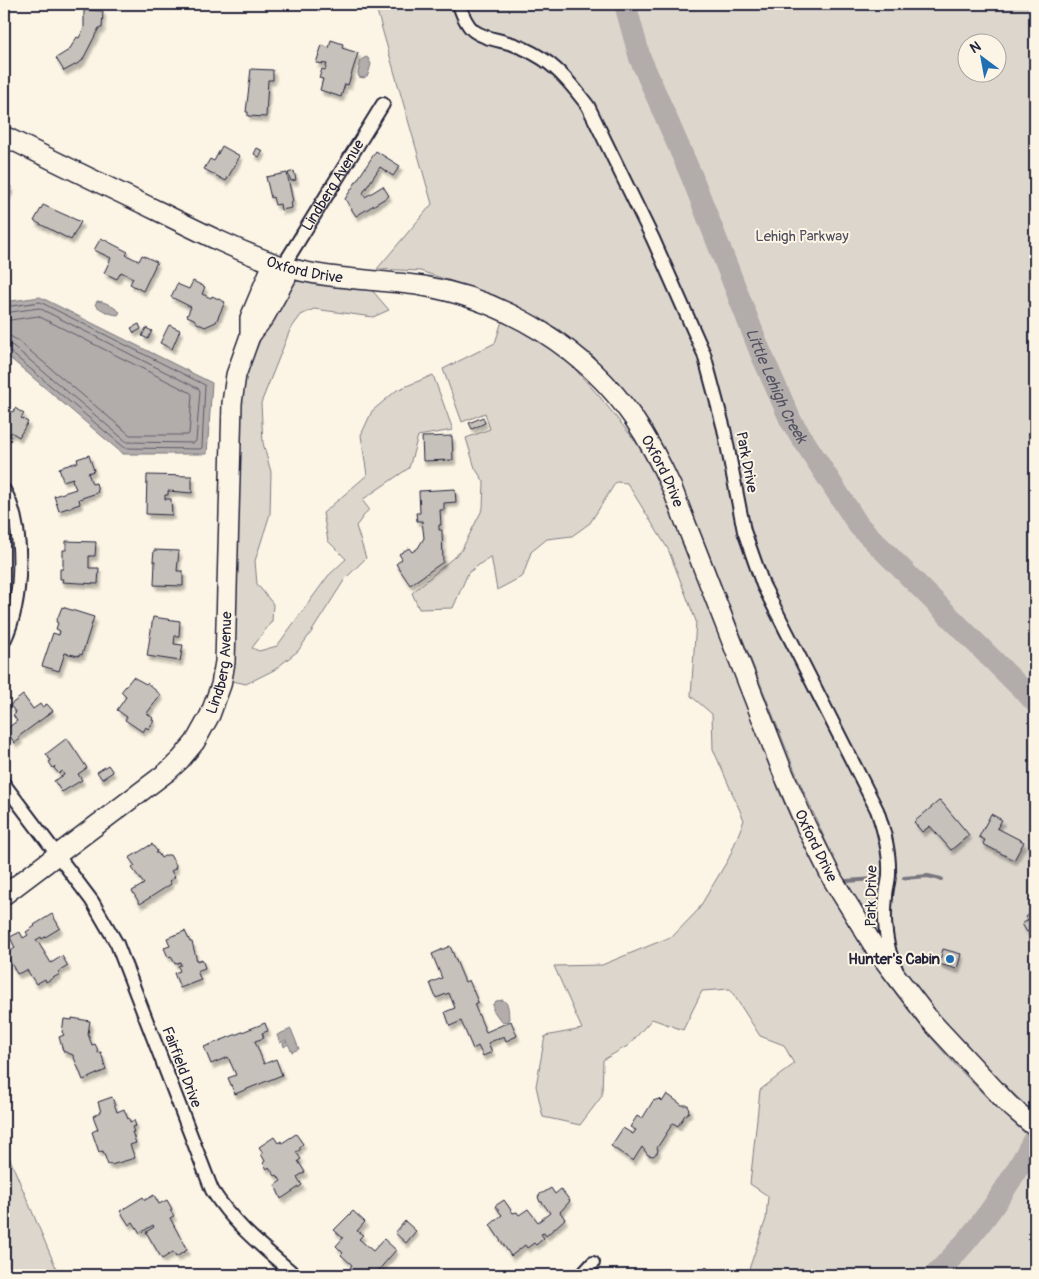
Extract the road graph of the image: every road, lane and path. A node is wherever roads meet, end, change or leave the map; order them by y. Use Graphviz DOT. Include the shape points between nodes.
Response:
graph roads {
  1 [pos="459,4"];
  2 [pos="383,104"];
  3 [pos="6,134"];
  4 [pos="283,266"];
  5 [pos="4,490"];
  6 [pos="4,641"];
  7 [pos="4,784"];
  8 [pos="56,856"];
  9 [pos="4,895"];
  10 [pos="904,988"];
  11 [pos="1035,1128"];
  12 [pos="593,1263"];
  13 [pos="294,1275"];
  14 [pos="582,1275"];
  1 -- 10 [label="street, Park Drive" via="468,26 476,33 526,49 543,59 578,93 588,106 653,239 704,354 724,429 744,531 763,585 877,810 890,876 886,896 887,938"];
  2 -- 4 [label="street, Lindberg Avenue"];
  3 -- 4 [label="main road, Oxford Drive" via="238,250"];
  4 -- 8 [label="main road, Lindberg Avenue" via="269,273 250,318 250,336 236,375 232,403 225,662 210,715 195,742 168,772"];
  4 -- 10 [label="main road, Oxford Drive" via="340,277 424,286 488,305 545,334 592,370 614,393 651,444 672,488 806,826 845,902"];
  5 -- 6 [label="street" via="12,504 18,536 18,591"];
  7 -- 8 [label="street, Fairfield Drive"];
  8 -- 9 [label="main road, Lindberg Avenue"];
  8 -- 13 [label="street, Fairfield Drive" via="92,901 117,944 212,1190 233,1220"];
  10 -- 11 [label="main road, Oxford Drive" via="989,1084"];
  12 -- 14 [label="street"];
}
